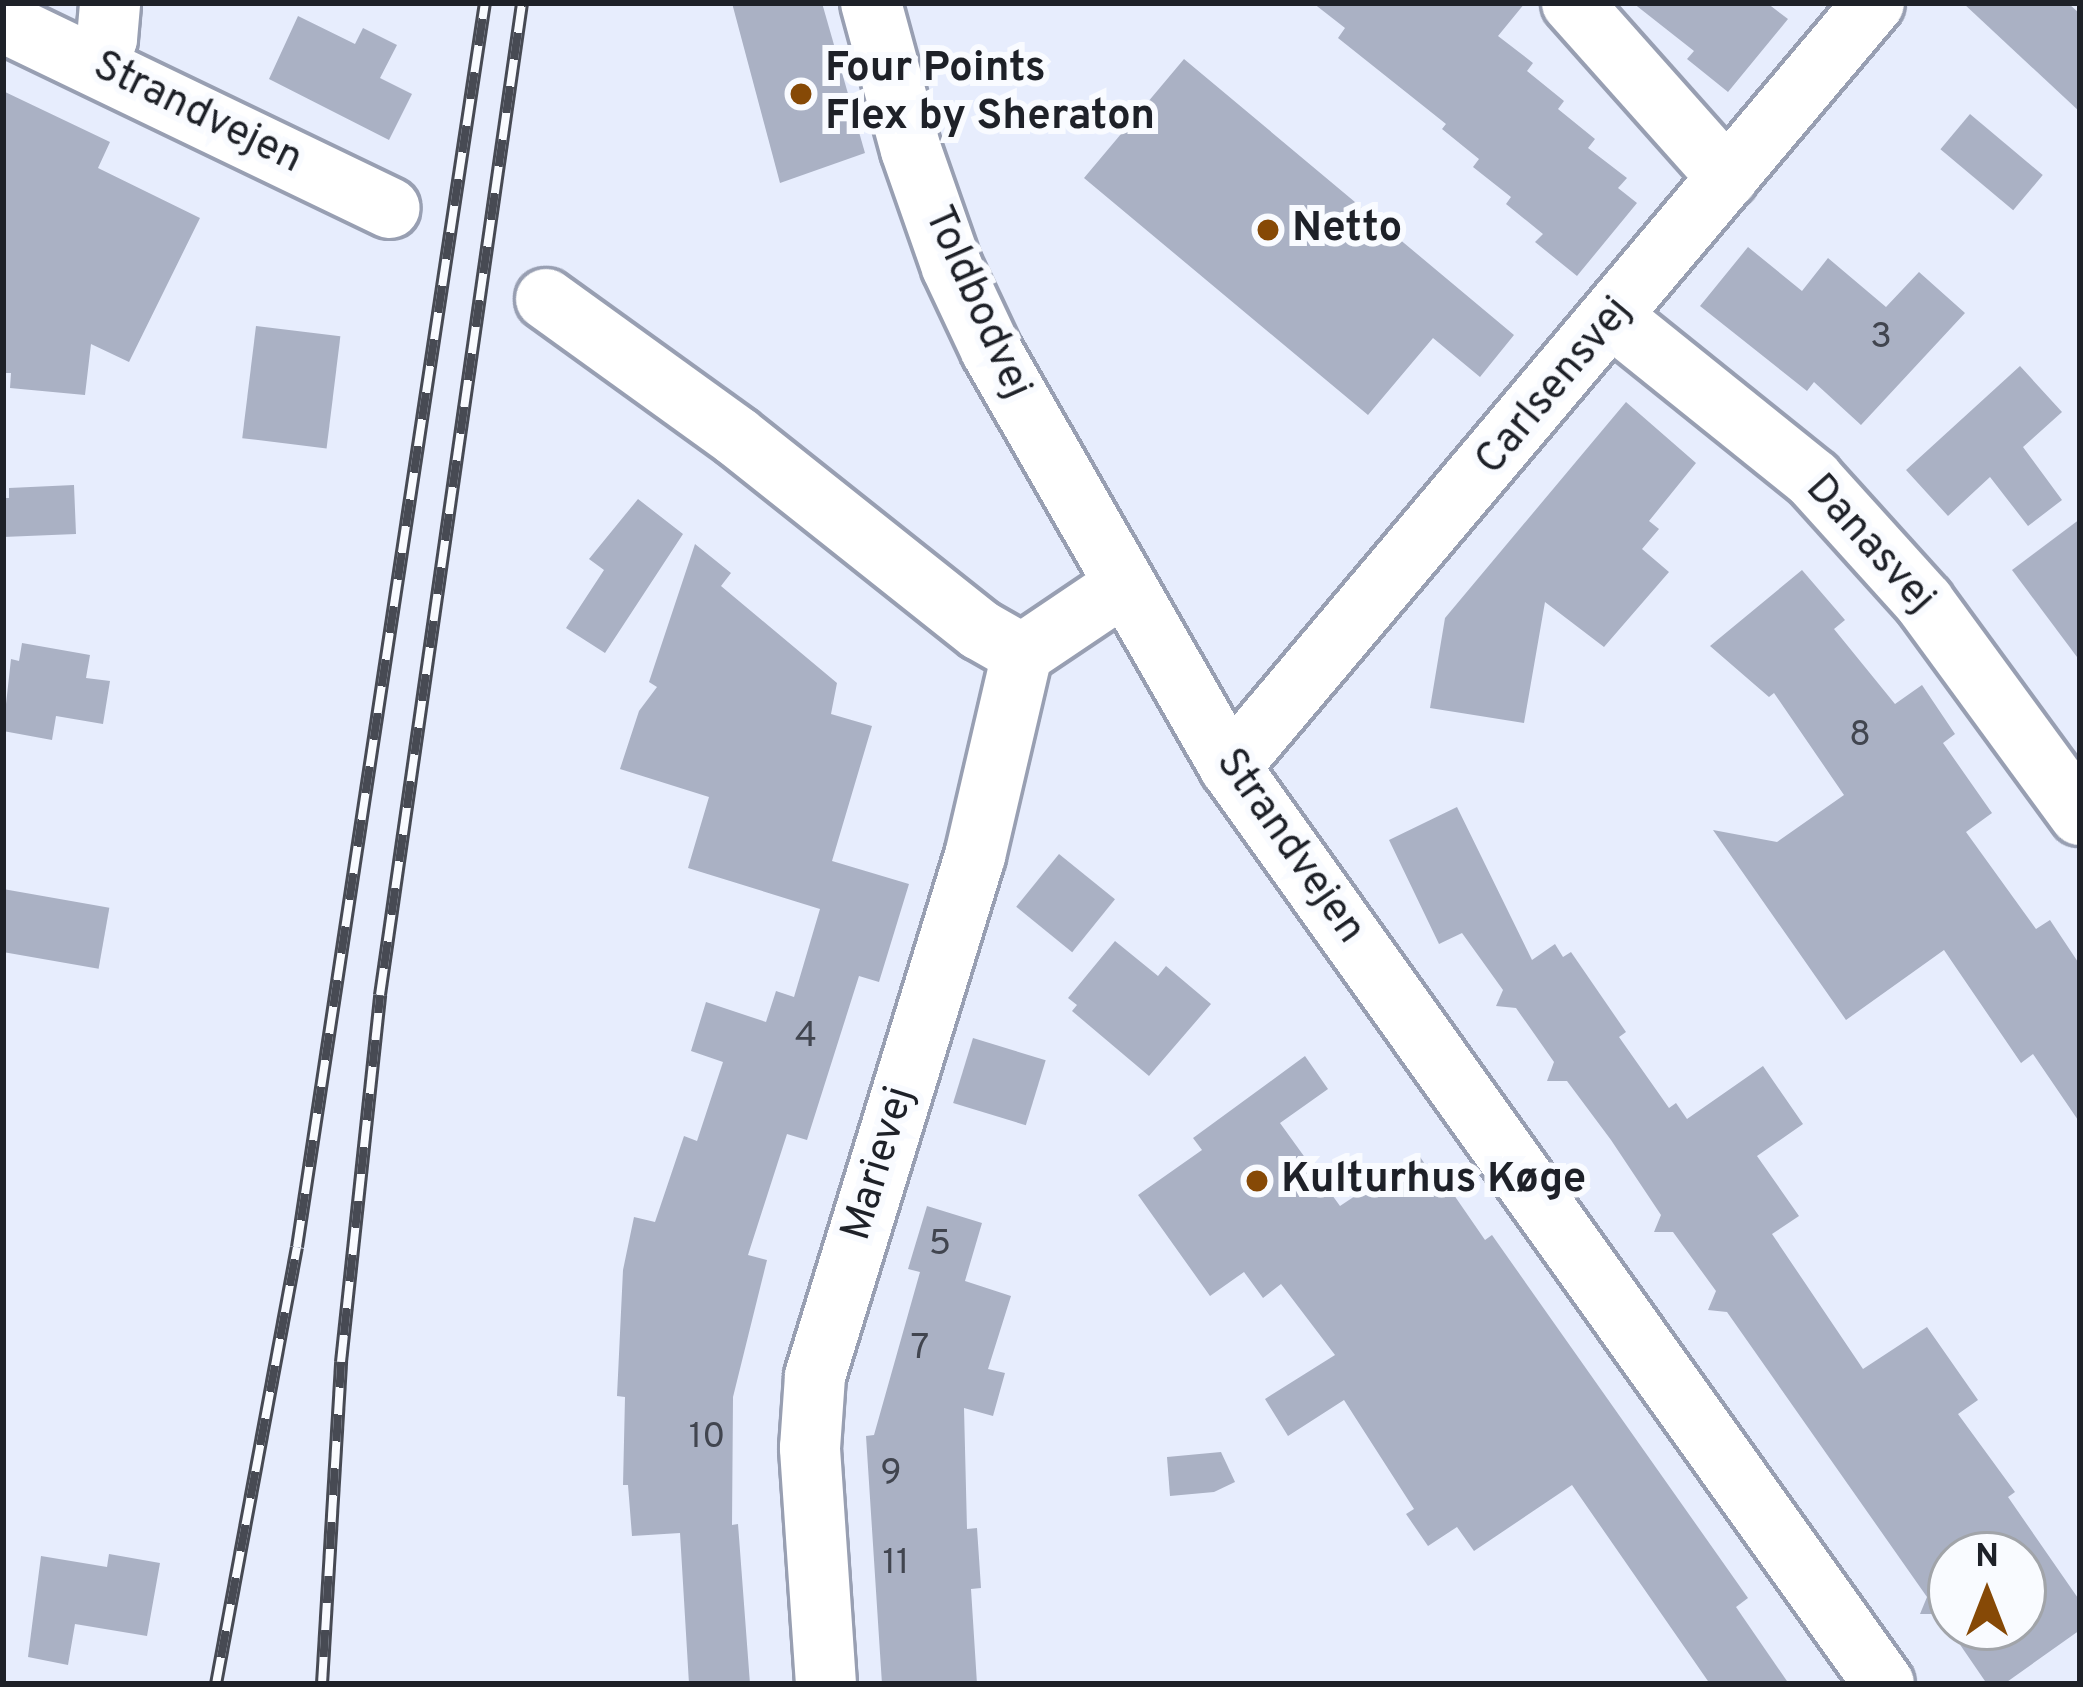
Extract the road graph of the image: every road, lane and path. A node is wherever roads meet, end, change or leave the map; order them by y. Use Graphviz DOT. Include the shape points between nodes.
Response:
graph roads {
  1 [pos="110,3"];
  2 [pos="871,3"];
  3 [pos="1572,3"];
  4 [pos="1874,3"];
  5 [pos="3,22"];
  6 [pos="96,65"];
  7 [pos="1728,178"];
  8 [pos="390,208"];
  9 [pos="546,299"];
  10 [pos="1613,318"];
  11 [pos="1123,586"];
  12 [pos="1022,654"];
  13 [pos="1230,767"];
  14 [pos="2080,815"];
  15 [pos="826,1684"];
  16 [pos="1884,1684"];
  1 -- 6 [label="street"];
  2 -- 11 [label="street, Toldbodvej" via="952,267"];
  3 -- 7 [label="street"];
  4 -- 7 [label="street, Carlsensvej"];
  5 -- 6 [label="street, Strandvejen"];
  6 -- 8 [label="street, Strandvejen"];
  7 -- 10 [label="street, Carlsensvej"];
  9 -- 12 [label="street"];
  10 -- 13 [label="street, Carlsensvej"];
  10 -- 14 [label="street, Danasvej" via="1813,478 1924,602"];
  11 -- 12 [label="street"];
  11 -- 13 [label="street, Strandvejen"];
  12 -- 15 [label="street, Marievej" via="975,856 815,1376 810,1448"];
  13 -- 16 [label="street, Strandvejen"];
}
